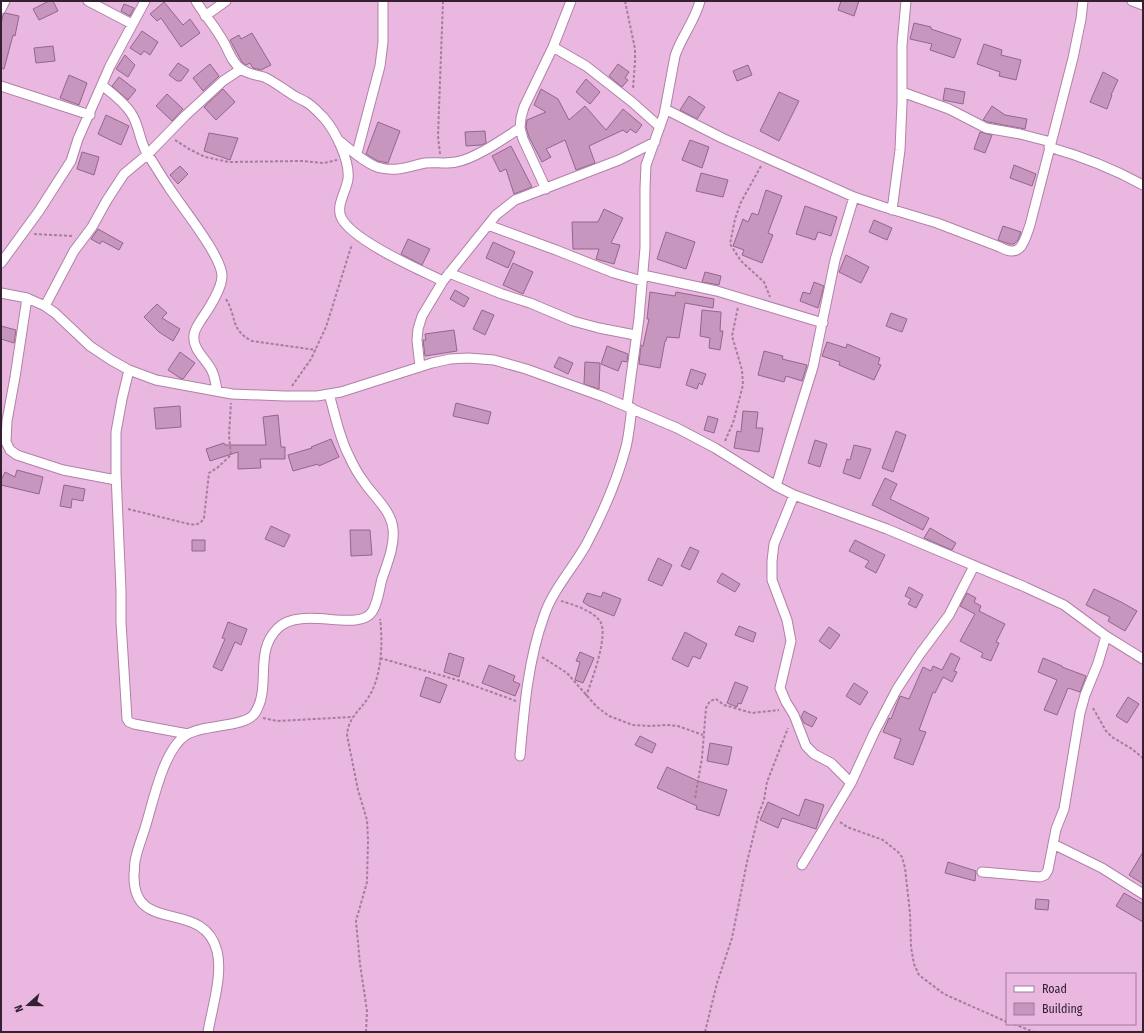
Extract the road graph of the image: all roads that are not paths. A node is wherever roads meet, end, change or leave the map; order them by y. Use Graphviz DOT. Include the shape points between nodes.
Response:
graph roads {
  1 [pos="5,1"];
  2 [pos="88,1"];
  3 [pos="145,1"];
  4 [pos="196,1"];
  5 [pos="226,1"];
  6 [pos="383,1"];
  7 [pos="571,1"];
  8 [pos="700,1"];
  9 [pos="906,1"];
  10 [pos="1083,1"];
  11 [pos="1132,1"];
  12 [pos="1143,5"];
  13 [pos="1,9"];
  14 [pos="205,16"];
  15 [pos="132,24"];
  16 [pos="553,47"];
  17 [pos="241,68"];
  18 [pos="1,86"];
  19 [pos="102,86"];
  20 [pos="902,92"];
  21 [pos="665,109"];
  22 [pos="90,115"];
  23 [pos="660,127"];
  24 [pos="520,128"];
  25 [pos="338,140"];
  26 [pos="655,142"];
  27 [pos="1050,144"];
  28 [pos="357,153"];
  29 [pos="148,154"];
  30 [pos="1143,186"];
  31 [pos="546,189"];
  32 [pos="854,197"];
  33 [pos="892,210"];
  34 [pos="488,226"];
  35 [pos="1,263"];
  36 [pos="449,273"];
  37 [pos="642,278"];
  38 [pos="443,281"];
  39 [pos="1,293"];
  40 [pos="27,298"];
  41 [pos="45,306"];
  42 [pos="823,323"];
  43 [pos="635,335"];
  44 [pos="420,367"];
  45 [pos="129,370"];
  46 [pos="217,391"];
  47 [pos="329,394"];
  48 [pos="630,407"];
  49 [pos="116,480"];
  50 [pos="776,486"];
  51 [pos="794,495"];
  52 [pos="974,566"];
  53 [pos="1106,636"];
  54 [pos="1143,659"];
  55 [pos="188,734"];
  56 [pos="520,756"];
  57 [pos="851,783"];
  58 [pos="1053,844"];
  59 [pos="802,865"];
  60 [pos="982,872"];
  61 [pos="1143,894"];
  62 [pos="208,1032"];
  1 -- 13 [label="street"];
  2 -- 15 [label="street"];
  3 -- 15 [label="street"];
  4 -- 14 [label="street"];
  5 -- 14 [label="street"];
  6 -- 28 [label="street" via="380,66"];
  7 -- 16 [label="street"];
  8 -- 21 [label="street" via="678,46"];
  9 -- 20 [label="street" via="902,46"];
  10 -- 27 [label="street" via="1082,19 1073,58"];
  11 -- 12 [label="street"];
  14 -- 17 [label="street"];
  15 -- 19 [label="street"];
  16 -- 23 [label="street" via="586,66"];
  16 -- 24 [label="street" via="524,108"];
  17 -- 25 [label="street" via="307,102 324,118"];
  17 -- 29 [label="street"];
  18 -- 22 [label="street"];
  19 -- 22 [label="street"];
  19 -- 29 [label="street" via="120,99 132,114"];
  20 -- 27 [label="street" via="949,109 986,128 1020,134"];
  20 -- 33 [label="street" via="900,150"];
  21 -- 23 [label="street"];
  21 -- 32 [label="street" via="722,138"];
  22 -- 35 [label="street" via="70,161 39,212"];
  23 -- 26 [label="street"];
  24 -- 28 [label="street" via="466,160 456,162 426,163 402,170 380,168 361,158"];
  24 -- 31 [label="street"];
  25 -- 28 [label="street"];
  25 -- 38 [label="street" via="348,178 340,213 345,224 356,234"];
  26 -- 31 [label="street" via="619,160"];
  26 -- 37 [label="street" via="645,173 645,248"];
  27 -- 30 [label="street" via="1121,173"];
  27 -- 33 [label="street" via="1025,241 1014,251 1007,251 937,223"];
  29 -- 41 [label="street" via="124,174 92,227 74,250"];
  29 -- 46 [label="street" via="215,255 221,269 219,287 194,335 196,347 212,371"];
  31 -- 34 [label="street" via="515,200 496,215"];
  32 -- 33 [label="street"];
  32 -- 42 [label="street" via="835,260"];
  34 -- 36 [label="street"];
  34 -- 37 [label="street" via="614,274"];
  36 -- 38 [label="street"];
  36 -- 43 [label="street" via="572,320"];
  37 -- 42 [label="street" via="717,291"];
  37 -- 43 [label="street"];
  38 -- 44 [label="street" via="422,316 418,329"];
  39 -- 40 [label="street"];
  40 -- 41 [label="street"];
  40 -- 49 [label="street" via="7,421 6,442 10,450 17,455 63,470"];
  41 -- 45 [label="street" via="90,346"];
  42 -- 50 [label="street" via="813,367"];
  43 -- 48 [label="street"];
  44 -- 47 [label="street"];
  44 -- 48 [label="street" via="450,359 494,360"];
  45 -- 46 [label="street" via="156,380"];
  45 -- 49 [label="street" via="116,432"];
  46 -- 47 [label="street" via="284,396"];
  47 -- 55 [label="street" via="348,454 364,482 392,520 392,544 372,613 359,620 307,618 283,623 265,647 262,692 253,716 243,721 204,728"];
  48 -- 50 [label="street" via="677,428"];
  48 -- 56 [label="street" via="626,446 614,483 586,545 544,614 525,704"];
  49 -- 55 [label="street" via="126,719 134,724"];
  50 -- 51 [label="street"];
  51 -- 52 [label="street" via="887,528"];
  51 -- 57 [label="street" via="774,544 772,561 772,580 787,620 791,641 780,688 806,746 814,754 831,763"];
  52 -- 53 [label="street" via="1064,605"];
  52 -- 57 [label="street" via="949,615 897,689"];
  53 -- 54 [label="street"];
  53 -- 58 [label="street" via="1080,713 1064,809"];
  55 -- 62 [label="street" via="174,747 162,774 135,859 134,881 136,894 148,909 183,918 201,926 213,941 219,962"];
  57 -- 59 [label="street"];
  58 -- 60 [label="street" via="1048,870 1040,877"];
  58 -- 61 [label="street" via="1102,868"];
}
